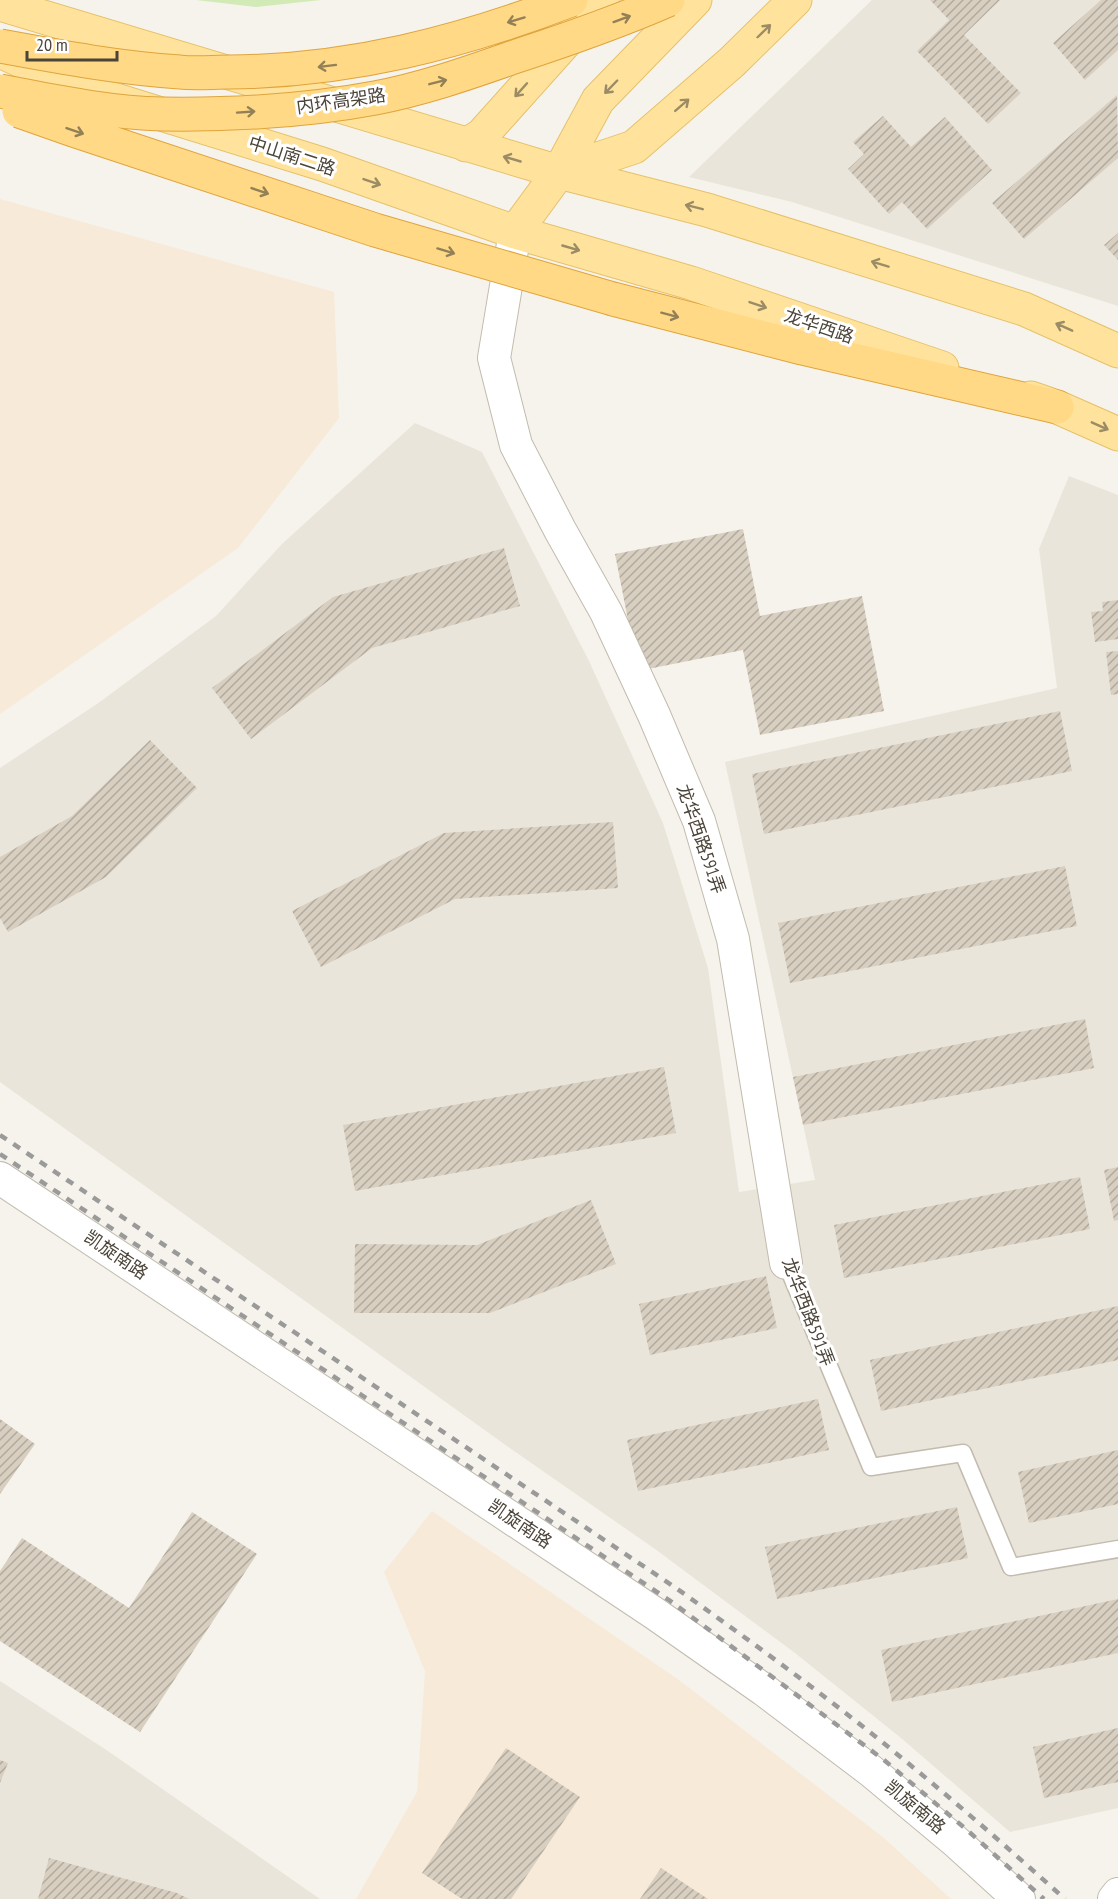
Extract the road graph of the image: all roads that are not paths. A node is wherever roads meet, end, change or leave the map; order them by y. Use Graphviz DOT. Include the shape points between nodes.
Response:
graph roads {
  1 [pos="571,0"];
  2 [pos="603,0"];
  3 [pos="668,0"];
  4 [pos="695,0"];
  5 [pos="795,0"];
  6 [pos="0,4"];
  7 [pos="0,46"];
  8 [pos="0,51"];
  9 [pos="0,91"];
  10 [pos="0,104"];
  11 [pos="466,145"];
  12 [pos="559,172"];
  13 [pos="515,232"];
  14 [pos="1118,351"];
  15 [pos="1057,407"];
  16 [pos="1118,434"];
  17 [pos="0,1178"];
  18 [pos="786,1263"];
  19 [pos="1118,1549"];
  20 [pos="1118,1894"];
  21 [pos="1019,1899"];
  22 [pos="1114,1899"];
  1 -- 7 [label="highway, 内环高架路, one-way, bridge" via="440,44 360,62 275,72 182,73 86,62"];
  2 -- 11 [label="main road, one-way" via="482,135"];
  9 -- 3 [label="highway, 内环高架路, one-way, bridge" via="69,104 160,114 302,108 375,98 445,81"];
  4 -- 12 [label="main road, one-way" via="598,100"];
  12 -- 5 [label="main road, one-way" via="634,147 732,62"];
  6 -- 11 [label="main road"];
  8 -- 13 [label="main road, 中山南二路, one-way" via="87,91 322,164"];
  10 -- 15 [label="highway, one-way, bridge" via="375,230 614,299"];
  12 -- 11 [label="main road, one-way"];
  12 -- 13 [label="main road"];
  14 -- 12 [label="main road, one-way" via="1024,309 707,210"];
  13 -- 15 [label="main road, 龙华西路, one-way" via="691,282"];
  13 -- 18 [label="street, 龙华西路591弄" via="494,358 513,434 606,612 699,821 733,939"];
  15 -- 16 [label="main road, 龙华西路, one-way"];
  17 -- 21 [label="street, 凯旋南路" via="764,1690 871,1771"];
  18 -- 19 [label="lane, 龙华西路591弄" via="871,1467 963,1453 1011,1567"];
  20 -- 22 [label="street"];
}
